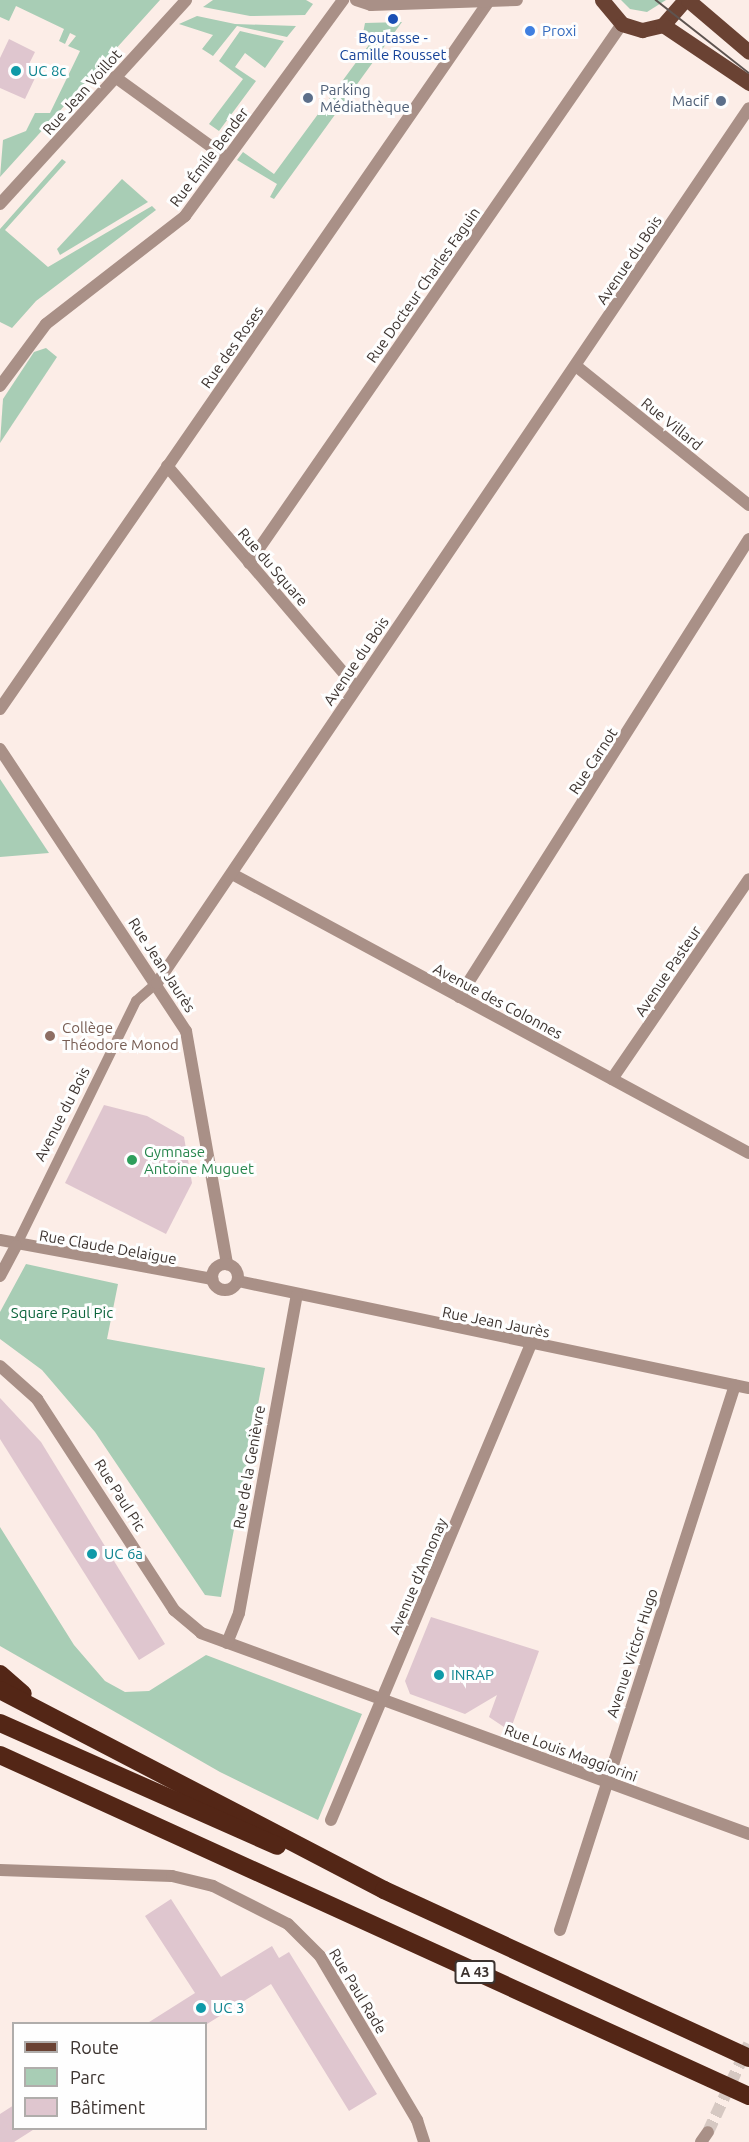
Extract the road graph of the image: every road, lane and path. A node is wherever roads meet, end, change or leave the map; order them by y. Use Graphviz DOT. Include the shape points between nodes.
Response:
graph roads {
  1 [pos="186,0"];
  2 [pos="343,0"];
  3 [pos="356,0"];
  4 [pos="517,0"];
  5 [pos="602,0"];
  6 [pos="687,0"];
  7 [pos="489,2"];
  8 [pos="622,24"];
  9 [pos="663,25"];
  10 [pos="749,52"];
  11 [pos="115,77"];
  12 [pos="749,83"];
  13 [pos="749,108"];
  14 [pos="227,158"];
  15 [pos="0,204"];
  16 [pos="576,366"];
  17 [pos="0,386"];
  18 [pos="167,466"];
  19 [pos="749,505"];
  20 [pos="749,539"];
  21 [pos="249,563"];
  22 [pos="356,687"];
  23 [pos="0,709"];
  24 [pos="0,749"];
  25 [pos="234,875"];
  26 [pos="749,879"];
  27 [pos="157,983"];
  28 [pos="459,997"];
  29 [pos="612,1079"];
  30 [pos="749,1153"];
  31 [pos="0,1240"];
  32 [pos="16,1246"];
  33 [pos="227,1264"];
  34 [pos="0,1276"];
  35 [pos="212,1279"];
  36 [pos="238,1281"];
  37 [pos="297,1295"];
  38 [pos="531,1344"];
  39 [pos="0,1366"];
  40 [pos="735,1385"];
  41 [pos="749,1388"];
  42 [pos="227,1643"];
  43 [pos="0,1674"];
  44 [pos="0,1690"];
  45 [pos="382,1702"];
  46 [pos="40,1708"];
  47 [pos="0,1723"];
  48 [pos="3,1756"];
  49 [pos="606,1782"];
  50 [pos="331,1820"];
  51 [pos="749,1834"];
  52 [pos="0,1870"];
  53 [pos="384,1890"];
  54 [pos="560,1930"];
  55 [pos="749,2058"];
  56 [pos="749,2096"];
  57 [pos="417,2120"];
  58 [pos="424,2142"];
  59 [pos="434,2142"];
  1 -- 11 [label="street, Rue Jean Voillot"];
  2 -- 14 [label="street, Rue Émile Bender"];
  3 -- 7 [label="street" via="371,5"];
  4 -- 7 [label="street"];
  5 -- 8 [label="main road"];
  6 -- 9 [label="main road"];
  6 -- 10 [label="main road"];
  7 -- 18 [label="street, Rue des Roses"];
  8 -- 9 [label="main road" via="642,30"];
  8 -- 21 [label="street, Rue Docteur Charles Faguin"];
  9 -- 12 [label="main road"];
  11 -- 14 [label="street"];
  11 -- 15 [label="street, Rue Jean Voillot"];
  13 -- 16 [label="street, Avenue du Bois"];
  14 -- 17 [label="street, Rue Émile Bender" via="185,216 46,324"];
  16 -- 19 [label="street, Rue Villard"];
  16 -- 22 [label="street, Avenue du Bois"];
  18 -- 21 [label="street, Rue du Square"];
  18 -- 23 [label="street, Rue des Roses"];
  20 -- 28 [label="street, Rue Carnot"];
  21 -- 22 [label="street, Rue du Square"];
  22 -- 25 [label="street, Avenue du Bois"];
  24 -- 27 [label="street, Rue Jean Jaurès"];
  25 -- 27 [label="street, Avenue du Bois"];
  25 -- 28 [label="street, Avenue des Colonnes"];
  26 -- 29 [label="street, Avenue Pasteur"];
  27 -- 32 [label="street, Avenue du Bois" via="136,1001"];
  27 -- 33 [label="street, Rue Jean Jaurès" via="186,1031"];
  28 -- 29 [label="street, Avenue des Colonnes"];
  29 -- 30 [label="street, Avenue des Colonnes"];
  31 -- 32 [label="street, Rue Claude Delaigue"];
  32 -- 34 [label="street"];
  32 -- 35 [label="street, Rue Claude Delaigue"];
  33 -- 35 [label="street" via="217,1266"];
  33 -- 36 [label="street" via="237,1270"];
  35 -- 36 [label="street" via="222,1290"];
  36 -- 37 [label="street, Rue Jean Jaurès"];
  37 -- 38 [label="street, Rue Jean Jaurès"];
  37 -- 42 [label="street, Rue de la Genièvre" via="238,1613"];
  38 -- 40 [label="street, Rue Jean Jaurès"];
  38 -- 45 [label="street, Avenue d'Annonay"];
  39 -- 42 [label="street, Rue Paul Pic" via="37,1399 62,1432 174,1610 201,1633"];
  40 -- 41 [label="street, Rue Jean Jaurès"];
  40 -- 49 [label="street, Avenue Victor Hugo"];
  42 -- 45 [label="street, Rue Paul Pic"];
  43 -- 46 [label="highway"];
  44 -- 46 [label="highway"];
  45 -- 49 [label="street, Rue Louis Maggiorini"];
  45 -- 50 [label="street, Avenue d'Annonay"];
  46 -- 53 [label="highway"];
  47 -- 53 [label="highway, A 43"];
  48 -- 56 [label="highway, A 43"];
  49 -- 51 [label="street, Rue Louis Maggiorini"];
  49 -- 54 [label="street, Avenue Victor Hugo"];
  52 -- 57 [label="street, Rue Paul Rade" via="172,1876 213,1886 288,1924 320,1956"];
  53 -- 55 [label="highway, A 43"];
  57 -- 58 [label="street, Rue Paul Rade"];
  57 -- 59 [label="street, Rue Paul Rade"];
}
